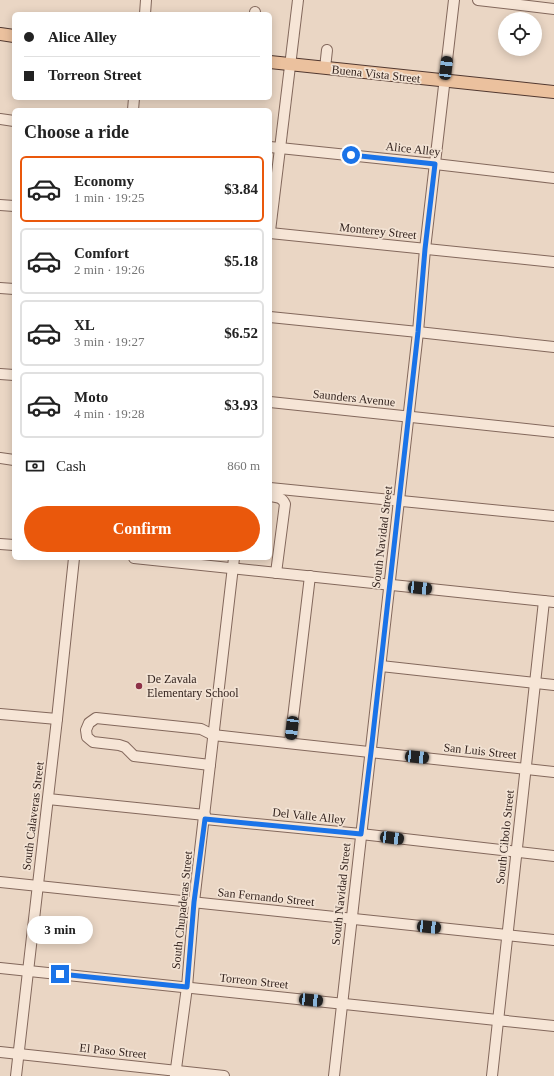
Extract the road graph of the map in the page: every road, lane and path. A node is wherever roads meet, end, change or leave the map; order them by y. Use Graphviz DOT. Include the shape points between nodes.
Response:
graph roads {
  1 [pos="146,0"];
  2 [pos="298,0"];
  3 [pos="454,0"];
  4 [pos="478,0"];
  5 [pos="554,9"];
  6 [pos="144,12"];
  7 [pos="0,34"];
  8 [pos="12,36"];
  9 [pos="327,50"];
  10 [pos="272,62"];
  11 [pos="290,64"];
  12 [pos="325,68"];
  13 [pos="444,81"];
  14 [pos="554,92"];
  15 [pos="0,119"];
  16 [pos="12,121"];
  17 [pos="275,148"];
  18 [pos="435,164"];
  19 [pos="554,178"];
  20 [pos="272,198"];
  21 [pos="0,205"];
  22 [pos="12,206"];
  23 [pos="272,232"];
  24 [pos="425,249"];
  25 [pos="554,262"];
  26 [pos="0,288"];
  27 [pos="12,289"];
  28 [pos="272,317"];
  29 [pos="418,332"];
  30 [pos="554,347"];
  31 [pos="0,374"];
  32 [pos="12,375"];
  33 [pos="272,402"];
  34 [pos="409,417"];
  35 [pos="554,432"];
  36 [pos="0,458"];
  37 [pos="12,460"];
  38 [pos="272,488"];
  39 [pos="272,496"];
  40 [pos="399,502"];
  41 [pos="554,516"];
  42 [pos="0,544"];
  43 [pos="12,545"];
  44 [pos="275,556"];
  45 [pos="74,560"];
  46 [pos="174,560"];
  47 [pos="233,563"];
  48 [pos="276,573"];
  49 [pos="310,576"];
  50 [pos="389,584"];
  51 [pos="549,601"];
  52 [pos="381,666"];
  53 [pos="534,683"];
  54 [pos="554,685"];
  55 [pos="0,714"];
  56 [pos="57,719"];
  57 [pos="213,735"];
  58 [pos="290,743"];
  59 [pos="371,752"];
  60 [pos="210,765"];
  61 [pos="525,769"];
  62 [pos="554,772"];
  63 [pos="48,798"];
  64 [pos="205,817"];
  65 [pos="361,834"];
  66 [pos="517,853"];
  67 [pos="554,856"];
  68 [pos="0,882"];
  69 [pos="38,886"];
  70 [pos="194,902"];
  71 [pos="352,919"];
  72 [pos="507,936"];
  73 [pos="554,940"];
  74 [pos="0,968"];
  75 [pos="28,971"];
  76 [pos="187,987"];
  77 [pos="342,1004"];
  78 [pos="498,1020"];
  79 [pos="554,1026"];
  80 [pos="0,1052"];
  81 [pos="18,1054"];
  82 [pos="176,1074"];
  83 [pos="16,1076"];
  84 [pos="224,1076"];
  85 [pos="334,1076"];
  86 [pos="492,1076"];
  1 -- 6 [label="street"];
  2 -- 11 [label="street"];
  3 -- 13 [label="street, South Navidad Street"];
  4 -- 5 [label="street"];
  7 -- 8 [label="main road"];
  9 -- 12 [label="street"];
  10 -- 11 [label="main road, Buena Vista Street"];
  11 -- 12 [label="main road, Buena Vista Street"];
  11 -- 17 [label="street"];
  12 -- 13 [label="main road, Buena Vista Street"];
  13 -- 14 [label="main road, Buena Vista Street"];
  13 -- 18 [label="street, South Navidad Street"];
  15 -- 16 [label="street"];
  17 -- 18 [label="street, Alice Alley"];
  17 -- 20 [label="street"];
  18 -- 19 [label="street, Alice Alley"];
  18 -- 24 [label="street, South Navidad Street"];
  21 -- 22 [label="street"];
  23 -- 24 [label="street, Monterey Street"];
  24 -- 25 [label="street, Monterey Street"];
  24 -- 29 [label="street, South Navidad Street"];
  26 -- 27 [label="street"];
  28 -- 29 [label="street"];
  29 -- 30 [label="street"];
  29 -- 34 [label="street, South Navidad Street"];
  31 -- 32 [label="street"];
  33 -- 34 [label="street, Saunders Avenue"];
  34 -- 35 [label="street, Saunders Avenue"];
  34 -- 40 [label="street, South Navidad Street"];
  36 -- 37 [label="street"];
  38 -- 40 [label="street"];
  39 -- 44 [label="street" via="278,497 285,504 279,552"];
  40 -- 41 [label="street"];
  40 -- 50 [label="street, South Navidad Street"];
  42 -- 43 [label="street"];
  44 -- 48 [label="street"];
  45 -- 56 [label="street, South Calaveras Street"];
  46 -- 47 [label="street"];
  47 -- 48 [label="street"];
  47 -- 57 [label="street, South Chupaderas Street"];
  48 -- 49 [label="street"];
  49 -- 50 [label="street"];
  49 -- 58 [label="street"];
  50 -- 51 [label="street"];
  50 -- 52 [label="street, South Navidad Street"];
  51 -- 53 [label="street, South Cibolo Street"];
  52 -- 53 [label="street"];
  52 -- 59 [label="street, South Navidad Street"];
  53 -- 54 [label="street"];
  53 -- 61 [label="street, South Cibolo Street"];
  55 -- 56 [label="street"];
  56 -- 63 [label="street, South Calaveras Street"];
  57 -- 58 [label="street, San Luis Street"];
  57 -- 60 [label="street, South Chupaderas Street"];
  57 -- 60 [label="street, San Luis Street" via="200,729 96,718 89,723 86,730 87,737 93,742 125,747 134,756"];
  58 -- 59 [label="street, San Luis Street"];
  59 -- 61 [label="street, San Luis Street"];
  59 -- 65 [label="street, South Navidad Street"];
  60 -- 64 [label="street, South Chupaderas Street"];
  61 -- 62 [label="street, San Luis Street"];
  61 -- 66 [label="street, South Cibolo Street"];
  63 -- 64 [label="street, Del Valle Alley"];
  63 -- 69 [label="street, South Calaveras Street"];
  64 -- 65 [label="street, Del Valle Alley"];
  64 -- 70 [label="street, South Chupaderas Street"];
  65 -- 66 [label="street, Del Valle Alley"];
  65 -- 71 [label="street, South Navidad Street"];
  66 -- 67 [label="street, Del Valle Alley"];
  66 -- 72 [label="street, South Cibolo Street"];
  68 -- 69 [label="street, San Fernando Street"];
  69 -- 70 [label="street, San Fernando Street"];
  69 -- 75 [label="street, South Calaveras Street"];
  70 -- 71 [label="street, San Fernando Street"];
  70 -- 76 [label="street, South Chupaderas Street"];
  71 -- 72 [label="street, San Fernando Street"];
  71 -- 77 [label="street, South Navidad Street"];
  72 -- 73 [label="street, San Fernando Street"];
  72 -- 78 [label="street, South Cibolo Street"];
  74 -- 75 [label="street, Torreon Street"];
  75 -- 76 [label="street, Torreon Street"];
  75 -- 81 [label="street, South Calaveras Street"];
  76 -- 77 [label="street, Torreon Street"];
  76 -- 82 [label="street, South Chupaderas Street"];
  77 -- 78 [label="street, Torreon Street"];
  77 -- 85 [label="street, South Navidad Street"];
  78 -- 79 [label="street, Torreon Street"];
  78 -- 86 [label="street, South Cibolo Street"];
  80 -- 81 [label="street, El Paso Street"];
  81 -- 82 [label="street, El Paso Street"];
  81 -- 83 [label="street, South Calaveras Street"];
  82 -- 84 [label="street, El Paso Street"];
}
